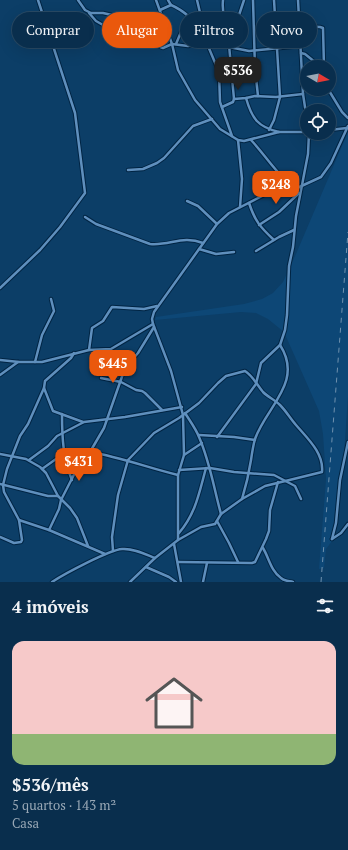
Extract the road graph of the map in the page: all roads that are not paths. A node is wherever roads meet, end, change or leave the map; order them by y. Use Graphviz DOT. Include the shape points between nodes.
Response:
graph roads {
  1 [pos="38,0"];
  2 [pos="78,0"];
  3 [pos="156,0"];
  4 [pos="168,0"];
  5 [pos="199,0"];
  6 [pos="223,0"];
  7 [pos="244,0"];
  8 [pos="253,0"];
  9 [pos="274,0"];
  10 [pos="298,0"];
  11 [pos="171,4"];
  12 [pos="160,10"];
  13 [pos="88,12"];
  14 [pos="184,12"];
  15 [pos="201,12"];
  16 [pos="224,12"];
  17 [pos="240,12"];
  18 [pos="275,12"];
  19 [pos="298,12"];
  20 [pos="317,26"];
  21 [pos="180,34"];
  22 [pos="172,44"];
  23 [pos="176,44"];
  24 [pos="180,45"];
  25 [pos="209,48"];
  26 [pos="229,48"];
  27 [pos="235,48"];
  28 [pos="270,48"];
  29 [pos="277,48"];
  30 [pos="301,48"];
  31 [pos="255,50"];
  32 [pos="301,53"];
  33 [pos="302,60"];
  34 [pos="313,60"];
  35 [pos="323,60"];
  36 [pos="300,94"];
  37 [pos="258,96"];
  38 [pos="332,96"];
  39 [pos="280,97"];
  40 [pos="246,98"];
  41 [pos="234,99"];
  42 [pos="222,108"];
  43 [pos="348,118"];
  44 [pos="212,119"];
  45 [pos="348,127"];
  46 [pos="336,129"];
  47 [pos="269,130"];
  48 [pos="279,132"];
  49 [pos="300,132"];
  50 [pos="232,137"];
  51 [pos="238,140"];
  52 [pos="252,140"];
  53 [pos="308,140"];
  54 [pos="128,170"];
  55 [pos="300,188"];
  56 [pos="295,189"];
  57 [pos="300,192"];
  58 [pos="186,201"];
  59 [pos="249,203"];
  60 [pos="240,207"];
  61 [pos="85,217"];
  62 [pos="217,224"];
  63 [pos="259,225"];
  64 [pos="294,230"];
  65 [pos="274,240"];
  66 [pos="203,243"];
  67 [pos="199,249"];
  68 [pos="256,250"];
  69 [pos="234,252"];
  70 [pos="0,288"];
  71 [pos="51,299"];
  72 [pos="158,306"];
  73 [pos="154,326"];
  74 [pos="280,345"];
  75 [pos="89,350"];
  76 [pos="74,353"];
  77 [pos="0,360"];
  78 [pos="19,362"];
  79 [pos="35,362"];
  80 [pos="0,375"];
  81 [pos="101,378"];
  82 [pos="121,382"];
  83 [pos="256,384"];
  84 [pos="44,388"];
  85 [pos="276,401"];
  86 [pos="182,407"];
  87 [pos="162,410"];
  88 [pos="62,414"];
  89 [pos="184,414"];
  90 [pos="108,419"];
  91 [pos="84,422"];
  92 [pos="62,433"];
  93 [pos="199,435"];
  94 [pos="217,437"];
  95 [pos="255,440"];
  96 [pos="202,442"];
  97 [pos="348,442"];
  98 [pos="90,452"];
  99 [pos="0,454"];
  100 [pos="65,454"];
  101 [pos="184,455"];
  102 [pos="12,456"];
  103 [pos="83,457"];
  104 [pos="29,460"];
  105 [pos="66,460"];
  106 [pos="128,460"];
  107 [pos="206,468"];
  108 [pos="210,468"];
  109 [pos="42,469"];
  110 [pos="179,470"];
  111 [pos="248,473"];
  112 [pos="178,475"];
  113 [pos="72,480"];
  114 [pos="284,481"];
  115 [pos="278,482"];
  116 [pos="2,485"];
  117 [pos="58,496"];
  118 [pos="242,499"];
  119 [pos="301,499"];
  120 [pos="61,500"];
  121 [pos="221,514"];
  122 [pos="19,520"];
  123 [pos="217,521"];
  124 [pos="348,524"];
  125 [pos="49,530"];
  126 [pos="178,534"];
  127 [pos="0,536"];
  128 [pos="178,540"];
  129 [pos="174,544"];
  130 [pos="88,546"];
  131 [pos="263,548"];
  132 [pos="113,551"];
  133 [pos="106,555"];
  134 [pos="155,558"];
  135 [pos="178,562"];
  136 [pos="238,562"];
  137 [pos="207,563"];
  138 [pos="146,567"];
  139 [pos="52,582"];
  140 [pos="130,582"];
  141 [pos="176,582"];
  142 [pos="181,582"];
  143 [pos="203,582"];
  144 [pos="293,582"];
  1 -- 70 [label="street" via="75,113 85,193 40,250"];
  2 -- 13 [label="street"];
  3 -- 12 [label="street"];
  4 -- 11 [label="street"];
  5 -- 15 [label="street"];
  6 -- 16 [label="street"];
  7 -- 17 [label="street"];
  8 -- 31 [label="street"];
  9 -- 18 [label="street"];
  10 -- 19 [label="street"];
  11 -- 12 [label="street"];
  11 -- 14 [label="street"];
  20 -- 35 [label="street" via="323,28"];
  21 -- 23 [label="street"];
  22 -- 23 [label="street"];
  22 -- 44 [label="street" via="178,70 196,100"];
  23 -- 24 [label="street"];
  25 -- 42 [label="street" via="219,72"];
  26 -- 41 [label="street"];
  27 -- 31 [label="street" via="243,51"];
  28 -- 31 [label="street"];
  29 -- 39 [label="street"];
  30 -- 32 [label="street"];
  31 -- 37 [label="street"];
  32 -- 33 [label="street"];
  32 -- 34 [label="street"];
  36 -- 39 [label="street"];
  37 -- 39 [label="street"];
  37 -- 40 [label="street"];
  38 -- 43 [label="street"];
  39 -- 47 [label="street"];
  40 -- 41 [label="street"];
  40 -- 47 [label="street" via="253,117"];
  41 -- 42 [label="street"];
  42 -- 50 [label="street"];
  44 -- 50 [label="street" via="220,129"];
  44 -- 54 [label="street" via="193,126 157,163"];
  45 -- 46 [label="street"];
  45 -- 55 [label="street" via="326,172"];
  47 -- 48 [label="street"];
  48 -- 49 [label="street"];
  48 -- 52 [label="street"];
  50 -- 51 [label="street"];
  51 -- 52 [label="street"];
  51 -- 60 [label="street" via="242,179"];
  52 -- 56 [label="street" via="281,178"];
  53 -- 55 [label="street" via="308,154"];
  55 -- 56 [label="street"];
  55 -- 57 [label="street"];
  56 -- 59 [label="street" via="271,192"];
  57 -- 63 [label="street" via="279,212"];
  57 -- 64 [label="street"];
  58 -- 62 [label="street" via="198,206"];
  59 -- 60 [label="street"];
  59 -- 63 [label="street"];
  60 -- 62 [label="street"];
  61 -- 66 [label="street" via="100,226 150,244 190,239"];
  62 -- 66 [label="street"];
  63 -- 65 [label="street"];
  64 -- 65 [label="street"];
  64 -- 74 [label="street" via="289,266 287,315"];
  65 -- 68 [label="street"];
  66 -- 67 [label="street"];
  67 -- 69 [label="street" via="216,254"];
  67 -- 72 [label="street"];
  71 -- 79 [label="street" via="54,311 42,335"];
  72 -- 73 [label="street" via="152,319"];
  72 -- 75 [label="street" via="144,309 112,307 103,321 92,328"];
  73 -- 75 [label="street" via="112,350"];
  73 -- 82 [label="street" via="138,353 125,368"];
  73 -- 86 [label="street"];
  74 -- 83 [label="street" via="262,363"];
  74 -- 85 [label="street" via="286,361 287,379"];
  75 -- 76 [label="street"];
  76 -- 79 [label="street"];
  76 -- 84 [label="street" via="47,379"];
  77 -- 78 [label="street"];
  78 -- 79 [label="street"];
  78 -- 80 [label="street"];
  81 -- 82 [label="street"];
  82 -- 87 [label="street" via="145,393"];
  82 -- 90 [label="street"];
  83 -- 85 [label="street"];
  83 -- 89 [label="street" via="245,371 226,376"];
  83 -- 94 [label="street"];
  84 -- 88 [label="street" via="53,411"];
  84 -- 102 [label="street"];
  85 -- 95 [label="street"];
  85 -- 114 [label="street" via="318,452 323,467 322,472"];
  86 -- 87 [label="street"];
  86 -- 89 [label="street"];
  87 -- 90 [label="street"];
  88 -- 91 [label="street"];
  88 -- 92 [label="street"];
  89 -- 93 [label="street"];
  89 -- 101 [label="street"];
  89 -- 106 [label="street" via="154,433"];
  90 -- 91 [label="street"];
  90 -- 98 [label="street"];
  91 -- 92 [label="street"];
  92 -- 100 [label="street"];
  92 -- 104 [label="street"];
  93 -- 94 [label="street"];
  93 -- 96 [label="street"];
  94 -- 95 [label="street"];
  95 -- 111 [label="street"];
  96 -- 101 [label="street"];
  96 -- 108 [label="street"];
  97 -- 124 [label="street" via="332,538 341,533"];
  98 -- 103 [label="street"];
  98 -- 106 [label="street"];
  99 -- 102 [label="street"];
  100 -- 105 [label="street"];
  100 -- 109 [label="street"];
  101 -- 110 [label="street"];
  102 -- 104 [label="street"];
  102 -- 116 [label="street"];
  103 -- 105 [label="street"];
  103 -- 113 [label="street"];
  104 -- 109 [label="street"];
  105 -- 113 [label="street"];
  106 -- 112 [label="street"];
  106 -- 132 [label="street" via="118,495"];
  107 -- 108 [label="street"];
  107 -- 110 [label="street"];
  107 -- 126 [label="street" via="196,507"];
  108 -- 111 [label="street"];
  108 -- 121 [label="street"];
  109 -- 117 [label="street"];
  110 -- 112 [label="street"];
  111 -- 114 [label="street" via="270,474"];
  111 -- 118 [label="street"];
  112 -- 126 [label="street"];
  113 -- 120 [label="street"];
  114 -- 115 [label="street"];
  114 -- 119 [label="street" via="295,486"];
  115 -- 118 [label="street"];
  115 -- 131 [label="street" via="270,510 269,531"];
  116 -- 117 [label="street"];
  116 -- 122 [label="street"];
  117 -- 120 [label="street"];
  118 -- 121 [label="street"];
  120 -- 125 [label="street" via="60,509"];
  120 -- 130 [label="street" via="77,518"];
  121 -- 123 [label="street"];
  122 -- 125 [label="street"];
  122 -- 127 [label="street" via="21,541 14,543"];
  123 -- 128 [label="street"];
  123 -- 136 [label="street"];
  125 -- 130 [label="street"];
  126 -- 128 [label="street"];
  128 -- 129 [label="street"];
  129 -- 134 [label="street"];
  129 -- 135 [label="street"];
  130 -- 133 [label="street"];
  131 -- 136 [label="street" via="255,562"];
  131 -- 144 [label="street" via="273,569 281,578"];
  132 -- 133 [label="street"];
  132 -- 134 [label="street" via="128,549"];
  133 -- 139 [label="street"];
  134 -- 138 [label="street"];
  135 -- 137 [label="street"];
  135 -- 142 [label="street"];
  136 -- 137 [label="street"];
  137 -- 143 [label="street"];
  138 -- 140 [label="street"];
  138 -- 141 [label="street"];
}
